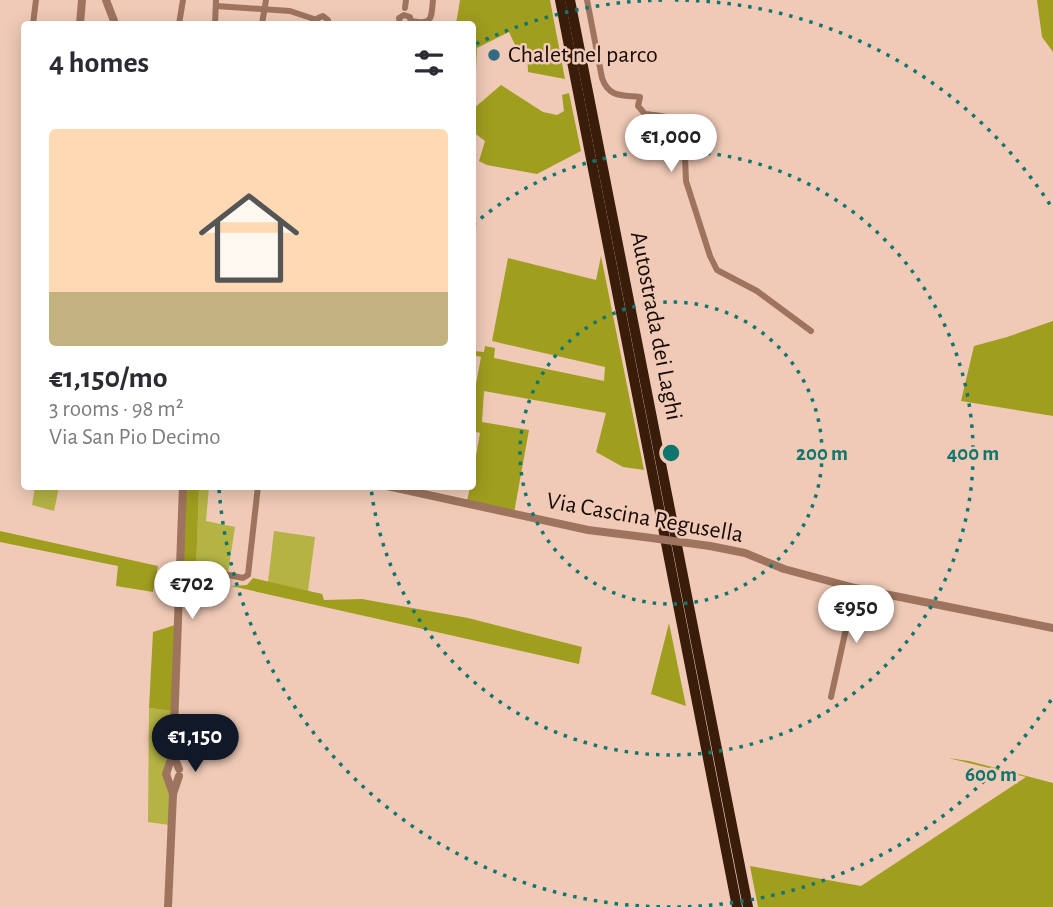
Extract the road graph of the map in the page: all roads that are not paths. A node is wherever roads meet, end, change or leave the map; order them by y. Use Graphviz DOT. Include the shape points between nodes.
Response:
graph roads {
  1 [pos="36,0"];
  2 [pos="82,0"];
  3 [pos="106,0"];
  4 [pos="183,0"];
  5 [pos="266,0"];
  6 [pos="406,0"];
  7 [pos="433,0"];
  8 [pos="560,0"];
  9 [pos="570,0"];
  10 [pos="587,0"];
  11 [pos="216,3"];
  12 [pos="405,8"];
  13 [pos="265,9"];
  14 [pos="33,21"];
  15 [pos="80,21"];
  16 [pos="114,21"];
  17 [pos="180,21"];
  18 [pos="215,21"];
  19 [pos="263,21"];
  20 [pos="314,21"];
  21 [pos="400,21"];
  22 [pos="410,21"];
  23 [pos="429,21"];
  24 [pos="810,331"];
  25 [pos="183,490"];
  26 [pos="258,490"];
  27 [pos="404,490"];
  28 [pos="180,565"];
  29 [pos="855,588"];
  30 [pos="1053,628"];
  31 [pos="831,697"];
  32 [pos="173,754"];
  33 [pos="167,772"];
  34 [pos="179,773"];
  35 [pos="173,794"];
  36 [pos="169,907"];
  37 [pos="737,907"];
  38 [pos="748,907"];
  1 -- 14 [label="street"];
  2 -- 15 [label="street"];
  3 -- 16 [label="street"];
  4 -- 17 [label="street"];
  5 -- 13 [label="street"];
  6 -- 12 [label="street"];
  7 -- 23 [label="street"];
  8 -- 37 [label="highway, Autostrada dei Laghi"];
  9 -- 38 [label="highway, Autostrada dei Laghi"];
  10 -- 24 [label="street" via="608,90 640,97 638,106 645,114 662,115 682,128 685,181 717,270 757,291"];
  11 -- 13 [label="street"];
  11 -- 18 [label="street"];
  13 -- 19 [label="street"];
  13 -- 20 [label="street" via="290,11"];
  21 -- 22 [label="street" via="404,15"];
  25 -- 28 [label="street"];
  26 -- 28 [label="street" via="248,575 243,578"];
  27 -- 29 [label="street, Via Cascina Regusella, bridge" via="588,530 745,553"];
  28 -- 32 [label="street"];
  29 -- 30 [label="street, Via Cascina Regusella"];
  29 -- 31 [label="street"];
  32 -- 33 [label="street"];
  32 -- 34 [label="street"];
  33 -- 34 [label="street" via="172,780"];
  33 -- 35 [label="street"];
  34 -- 35 [label="street"];
  35 -- 36 [label="street"];
}
